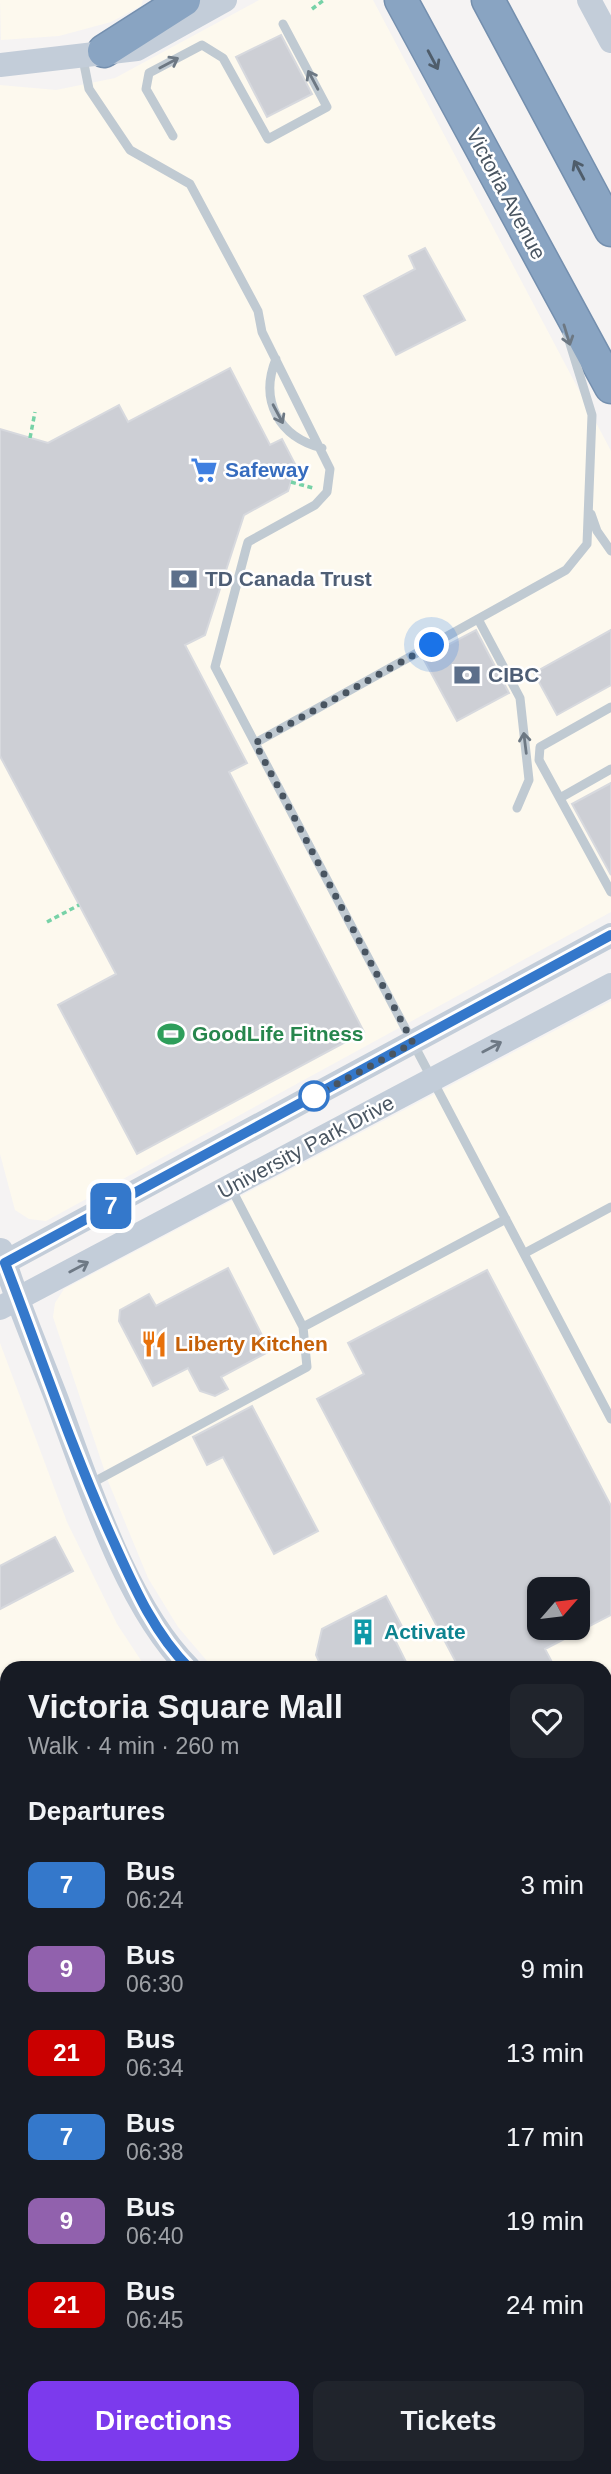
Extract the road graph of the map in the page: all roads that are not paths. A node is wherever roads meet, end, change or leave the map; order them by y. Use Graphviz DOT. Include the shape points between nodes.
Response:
graph roads {
  1 [pos="184,0"];
  2 [pos="225,0"];
  3 [pos="401,0"];
  4 [pos="488,0"];
  5 [pos="589,0"];
  6 [pos="283,24"];
  7 [pos="611,41"];
  8 [pos="94,54"];
  9 [pos="0,65"];
  10 [pos="173,136"];
  11 [pos="611,230"];
  12 [pos="547,270"];
  13 [pos="276,359"];
  14 [pos="611,363"];
  15 [pos="611,387"];
  16 [pos="322,448"];
  17 [pos="590,509"];
  18 [pos="611,551"];
  19 [pos="478,619"];
  20 [pos="611,707"];
  21 [pos="255,743"];
  22 [pos="611,769"];
  23 [pos="560,798"];
  24 [pos="517,808"];
  25 [pos="608,879"];
  26 [pos="611,892"];
  27 [pos="611,936"];
  28 [pos="611,985"];
  29 [pos="413,1043"];
  30 [pos="432,1079"];
  31 [pos="231,1188"];
  32 [pos="611,1207"];
  33 [pos="506,1219"];
  34 [pos="525,1253"];
  35 [pos="2,1259"];
  36 [pos="9,1303"];
  37 [pos="303,1327"];
  38 [pos="611,1419"];
  39 [pos="89,1485"];
  40 [pos="183,1661"];
  1 -- 8 [label="highway"];
  2 -- 8 [label="street" via="137,49"];
  3 -- 12 [label="highway, Victoria Avenue, one-way"];
  11 -- 4 [label="highway, one-way"];
  5 -- 7 [label="street"];
  10 -- 6 [label="lane, one-way" via="146,89 149,73 202,45 223,58 268,139 327,107"];
  8 -- 9 [label="street"];
  8 -- 13 [label="lane" via="89,89 130,150 190,184 258,311 262,332"];
  12 -- 14 [label="highway"];
  12 -- 15 [label="highway, Victoria Avenue"];
  12 -- 17 [label="lane, one-way" via="592,415"];
  13 -- 16 [label="lane"];
  13 -- 16 [label="lane, one-way" via="268,379 269,396 289,435"];
  16 -- 21 [label="lane" via="330,469 327,492 315,506 248,542 215,667"];
  17 -- 18 [label="lane" via="597,531"];
  17 -- 19 [label="lane" via="587,544 566,570"];
  19 -- 21 [label="lane"];
  24 -- 19 [label="lane, one-way" via="529,779 520,698"];
  20 -- 23 [label="lane" via="540,747 539,760"];
  21 -- 29 [label="lane"];
  22 -- 23 [label="lane"];
  23 -- 25 [label="lane"];
  25 -- 26 [label="lane"];
  27 -- 29 [label="street, University Park Drive"];
  30 -- 28 [label="street, University Park Drive, one-way"];
  29 -- 30 [label="lane"];
  29 -- 35 [label="street, University Park Drive"];
  30 -- 31 [label="street, University Park Drive"];
  30 -- 33 [label="lane"];
  36 -- 31 [label="street, University Park Drive, one-way"];
  31 -- 37 [label="lane"];
  32 -- 34 [label="lane"];
  33 -- 34 [label="lane"];
  33 -- 37 [label="lane"];
  34 -- 38 [label="lane"];
  35 -- 36 [label="street"];
  36 -- 39 [label="street"];
  37 -- 39 [label="lane" via="307,1367"];
  39 -- 40 [label="street" via="135,1590"];
}
